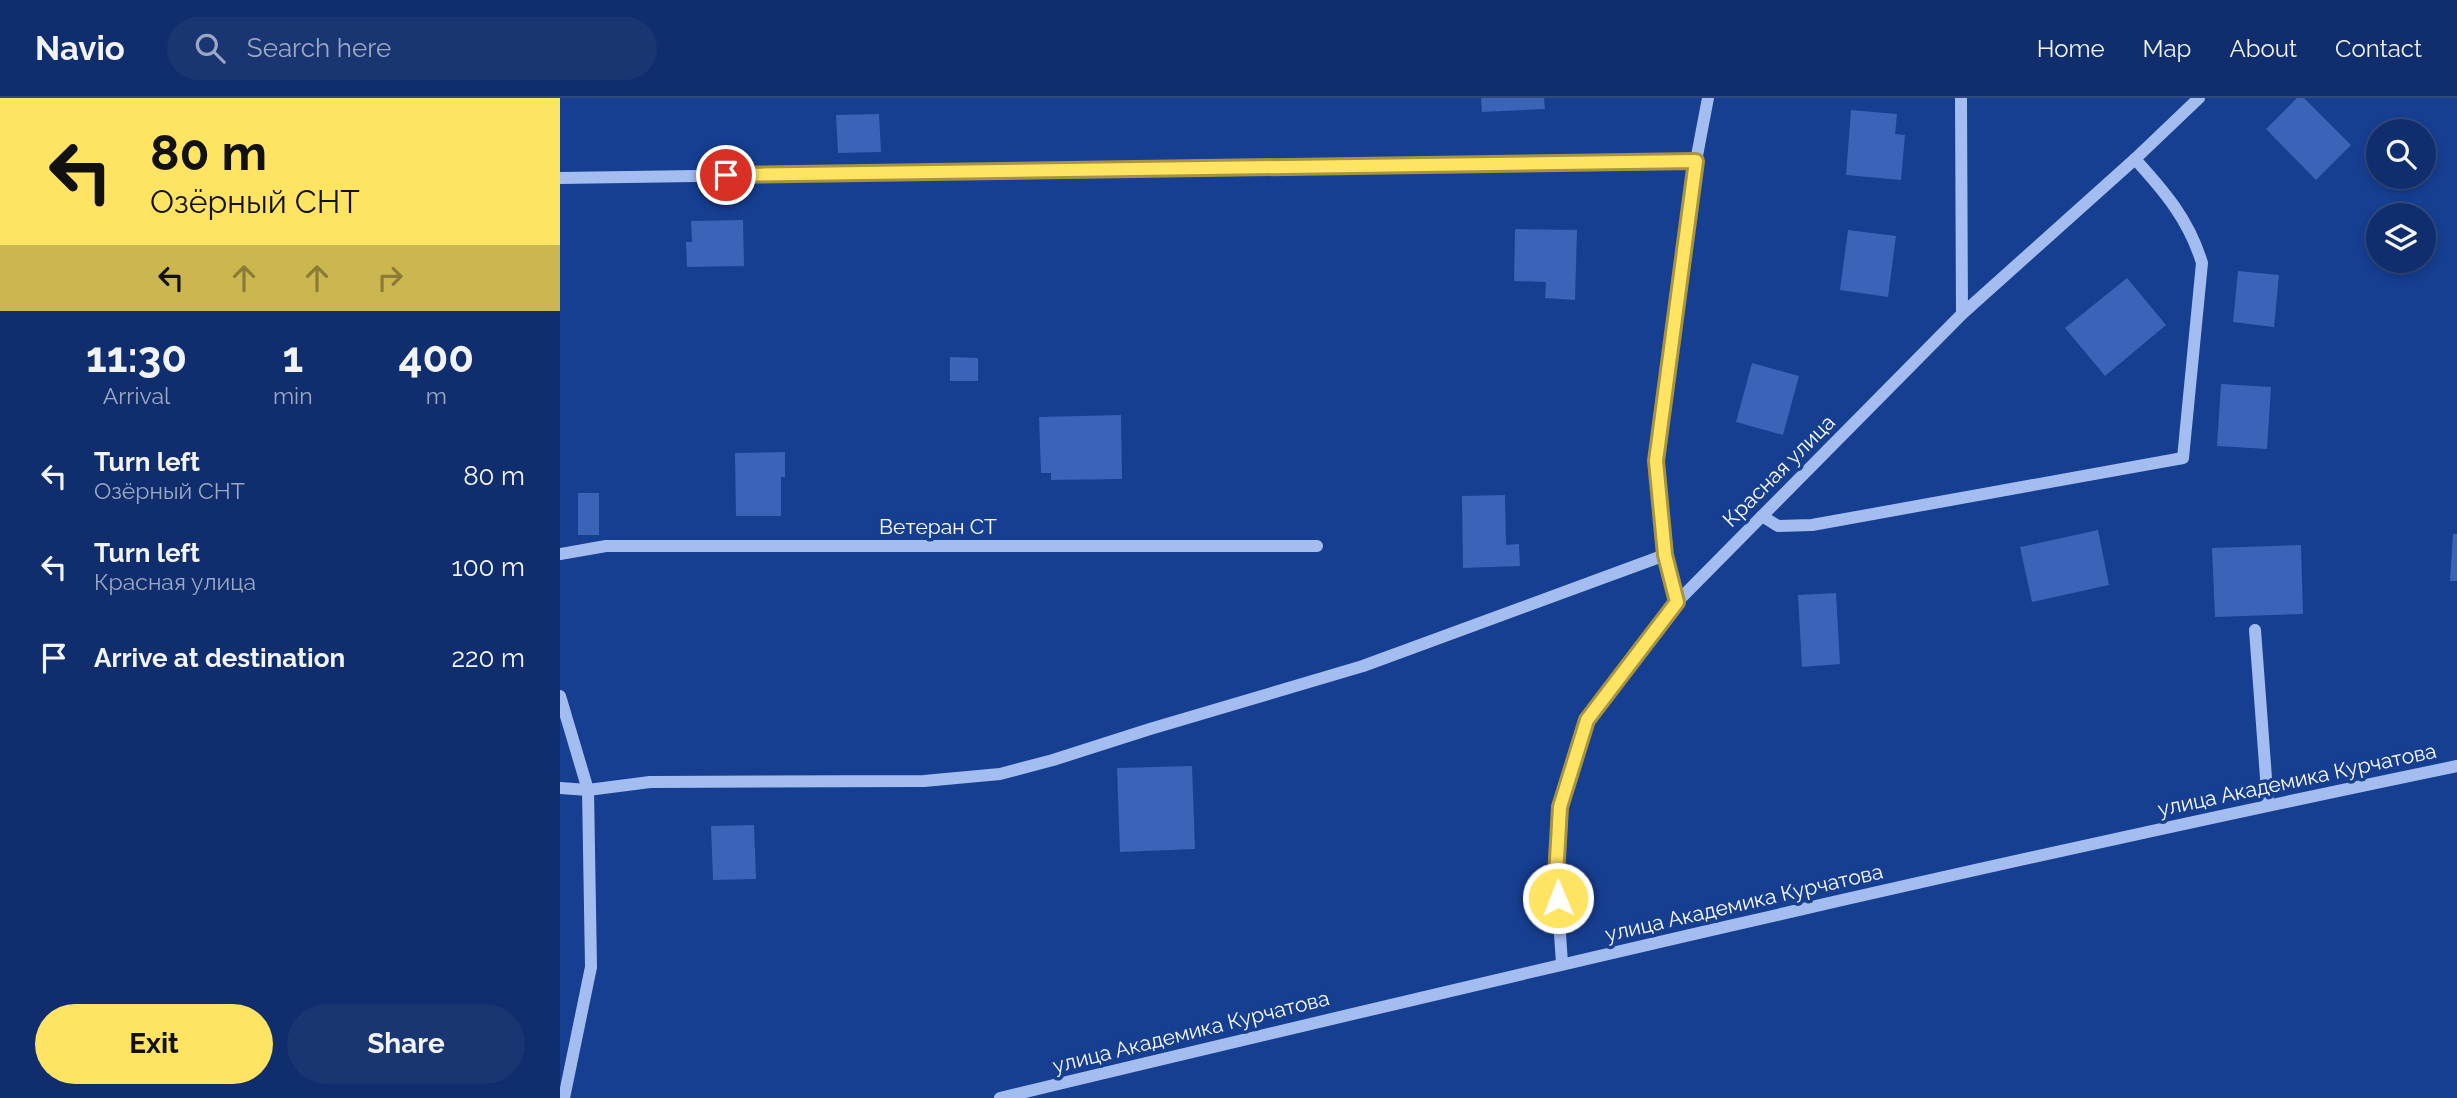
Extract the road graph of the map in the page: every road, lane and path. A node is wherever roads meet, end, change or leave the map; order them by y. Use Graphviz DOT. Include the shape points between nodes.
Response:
graph roads {
  1 [pos="1708,98"];
  2 [pos="1961,98"];
  3 [pos="2199,98"];
  4 [pos="2135,159"];
  5 [pos="1696,161"];
  6 [pos="560,178"];
  7 [pos="1962,314"];
  8 [pos="1762,516"];
  9 [pos="1317,545"];
  10 [pos="560,554"];
  11 [pos="1665,555"];
  12 [pos="1677,602"];
  13 [pos="2255,630"];
  14 [pos="560,696"];
  15 [pos="2457,766"];
  16 [pos="560,788"];
  17 [pos="588,790"];
  18 [pos="2268,805"];
  19 [pos="1562,963"];
  20 [pos="564,1098"];
  21 [pos="1000,1098"];
  1 -- 5 [label="street"];
  2 -- 7 [label="street"];
  3 -- 4 [label="street, Красная улица"];
  4 -- 7 [label="street, Красная улица"];
  4 -- 8 [label="street" via="2166,193 2195,238 2203,263 2182,458 1812,524 1778,526"];
  5 -- 6 [label="street"];
  5 -- 11 [label="street" via="1656,461"];
  7 -- 8 [label="street, Красная улица"];
  8 -- 12 [label="street, Красная улица"];
  9 -- 10 [label="street, Ветеран СТ" via="606,546"];
  11 -- 12 [label="street"];
  11 -- 17 [label="street" via="1363,666 1000,774 924,780 649,782"];
  12 -- 19 [label="street, Красная улица" via="1587,720 1560,807 1556,876"];
  13 -- 18 [label="street"];
  14 -- 17 [label="street"];
  15 -- 18 [label="street, улица Академика Курчатова"];
  16 -- 17 [label="street"];
  17 -- 20 [label="street" via="591,967"];
  18 -- 19 [label="street, улица Академика Курчатова"];
  19 -- 21 [label="street, улица Академика Курчатова"];
}
